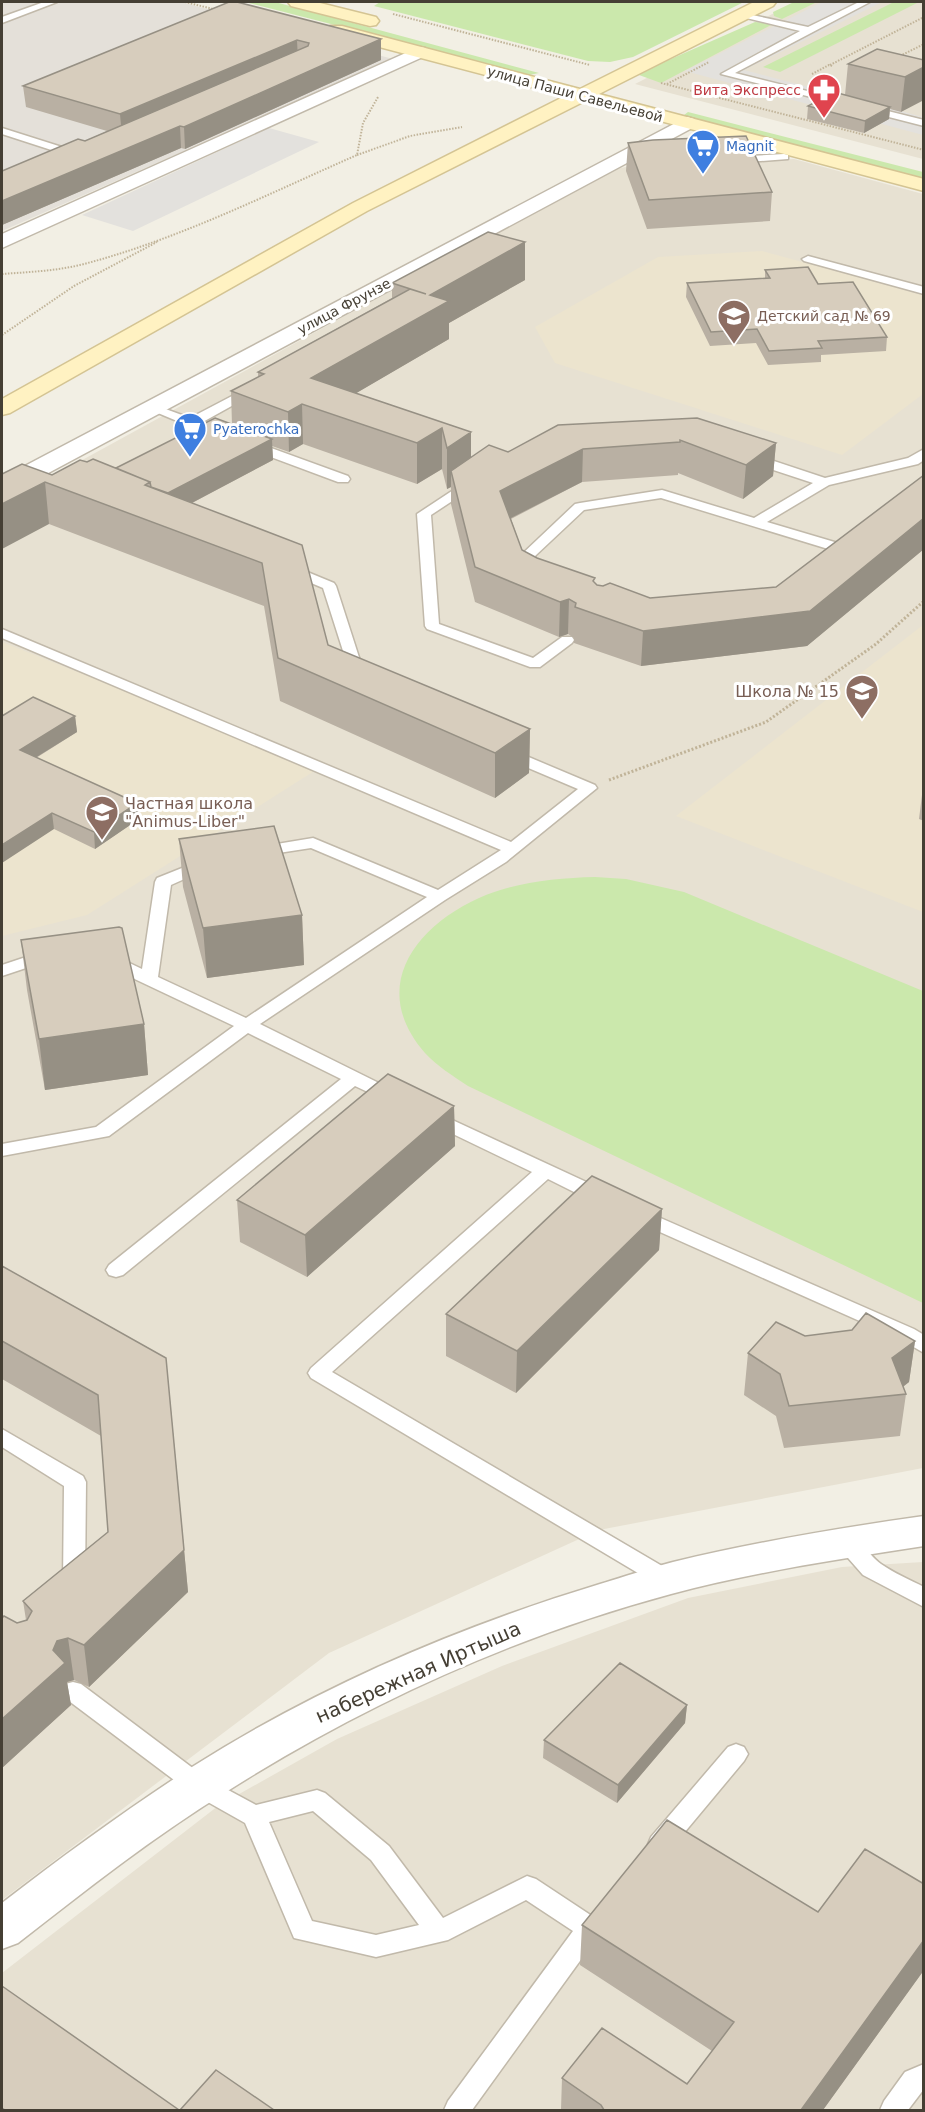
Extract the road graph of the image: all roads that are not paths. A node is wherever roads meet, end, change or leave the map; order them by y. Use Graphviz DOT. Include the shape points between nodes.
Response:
graph roads {
  1 [pos="52,2"];
  2 [pos="297,2"];
  3 [pos="767,2"];
  4 [pos="865,2"];
  5 [pos="741,14"];
  6 [pos="284,16"];
  7 [pos="2,20"];
  8 [pos="389,26"];
  9 [pos="809,30"];
  10 [pos="419,52"];
  11 [pos="604,82"];
  12 [pos="581,86"];
  13 [pos="671,99"];
  14 [pos="687,123"];
  15 [pos="924,123"];
  16 [pos="2,131"];
  17 [pos="784,157"];
  18 [pos="86,158"];
  19 [pos="717,161"];
  20 [pos="638,164"];
  21 [pos="608,165"];
  22 [pos="924,186"];
  23 [pos="2,242"];
  24 [pos="808,259"];
  25 [pos="924,291"];
  26 [pos="263,383"];
  27 [pos="2,408"];
  28 [pos="152,408"];
  29 [pos="191,423"];
  30 [pos="213,431"];
  31 [pos="234,439"];
  32 [pos="734,453"];
  33 [pos="920,459"];
  34 [pos="481,476"];
  35 [pos="343,479"];
  36 [pos="824,482"];
  37 [pos="2,488"];
  38 [pos="757,522"];
  39 [pos="274,562"];
  40 [pos="825,562"];
  41 [pos="542,587"];
  42 [pos="2,633"];
  43 [pos="567,640"];
  44 [pos="364,692"];
  45 [pos="492,747"];
  46 [pos="513,849"];
  47 [pos="245,853"];
  48 [pos="222,857"];
  49 [pos="439,896"];
  50 [pos="65,949"];
  51 [pos="97,955"];
  52 [pos="2,971"];
  53 [pos="149,979"];
  54 [pos="248,1026"];
  55 [pos="353,1077"];
  56 [pos="2,1150"];
  57 [pos="544,1172"];
  58 [pos="116,1270"];
  59 [pos="924,1346"];
  60 [pos="2,1437"];
  61 [pos="924,1531"];
  62 [pos="845,1542"];
  63 [pos="666,1579"];
  64 [pos="59,1598"];
  65 [pos="924,1598"];
  66 [pos="74,1691"];
  67 [pos="736,1754"];
  68 [pos="198,1785"];
  69 [pos="254,1816"];
  70 [pos="644,1864"];
  71 [pos="2,1929"];
  72 [pos="439,1932"];
  73 [pos="924,2076"];
  74 [pos="457,2110"];
  75 [pos="893,2110"];
  1 -- 7 [label="lane"];
  2 -- 8 [label="main road"];
  3 -- 5 [label="main road"];
  4 -- 9 [label="lane"];
  5 -- 9 [label="lane"];
  5 -- 11 [label="main road"];
  6 -- 10 [label="main road, улица Паши Савельевой"];
  9 -- 15 [label="lane" via="726,74"];
  10 -- 12 [label="main road, улица Паши Савельевой"];
  10 -- 23 [label="street"];
  11 -- 12 [label="main road"];
  11 -- 13 [label="main road, улица Паши Савельевой"];
  12 -- 14 [label="main road, улица Паши Савельевой"];
  12 -- 27 [label="main road" via="542,116 360,207"];
  14 -- 21 [label="street, улица Фрунзе"];
  14 -- 22 [label="main road, улица Паши Савельевой"];
  16 -- 18 [label="lane"];
  17 -- 19 [label="lane"];
  20 -- 21 [label="lane"];
  21 -- 28 [label="street, улица Фрунзе" via="422,273"];
  24 -- 25 [label="lane"];
  26 -- 29 [label="lane"];
  28 -- 29 [label="lane"];
  28 -- 37 [label="street, улица Фрунзе" via="48,473"];
  29 -- 30 [label="lane"];
  31 -- 35 [label="lane"];
  32 -- 36 [label="lane"];
  33 -- 36 [label="lane"];
  34 -- 43 [label="lane" via="424,514 432,626 535,664"];
  36 -- 38 [label="lane"];
  38 -- 40 [label="lane" via="847,545"];
  38 -- 41 [label="lane" via="662,494 580,507 528,555"];
  39 -- 44 [label="lane" via="329,586"];
  42 -- 46 [label="lane"];
  45 -- 46 [label="lane" via="589,788"];
  46 -- 49 [label="lane"];
  47 -- 49 [label="lane" via="313,843"];
  48 -- 53 [label="lane" via="163,882"];
  49 -- 54 [label="lane"];
  50 -- 52 [label="lane"];
  51 -- 53 [label="lane"];
  53 -- 54 [label="lane"];
  54 -- 55 [label="lane"];
  54 -- 56 [label="lane" via="102,1132"];
  55 -- 57 [label="lane"];
  55 -- 58 [label="lane"];
  57 -- 59 [label="lane" via="907,1334"];
  57 -- 63 [label="lane" via="318,1373"];
  60 -- 64 [label="lane" via="75,1482 75,1582"];
  61 -- 62 [label="street, набережная Иртыша"];
  62 -- 63 [label="street, набережная Иртыша"];
  62 -- 65 [label="lane" via="871,1569"];
  63 -- 68 [label="street, набережная Иртыша" via="547,1616 429,1662 313,1718"];
  66 -- 68 [label="lane"];
  67 -- 70 [label="lane"];
  68 -- 69 [label="lane"];
  68 -- 71 [label="street, набережная Иртыша" via="80,1866"];
  69 -- 72 [label="lane" via="317,1800 380,1853"];
  69 -- 72 [label="lane" via="303,1930 376,1946"];
  72 -- 74 [label="lane" via="527,1887 597,1918"];
  73 -- 75 [label="lane" via="914,2081"];
}
